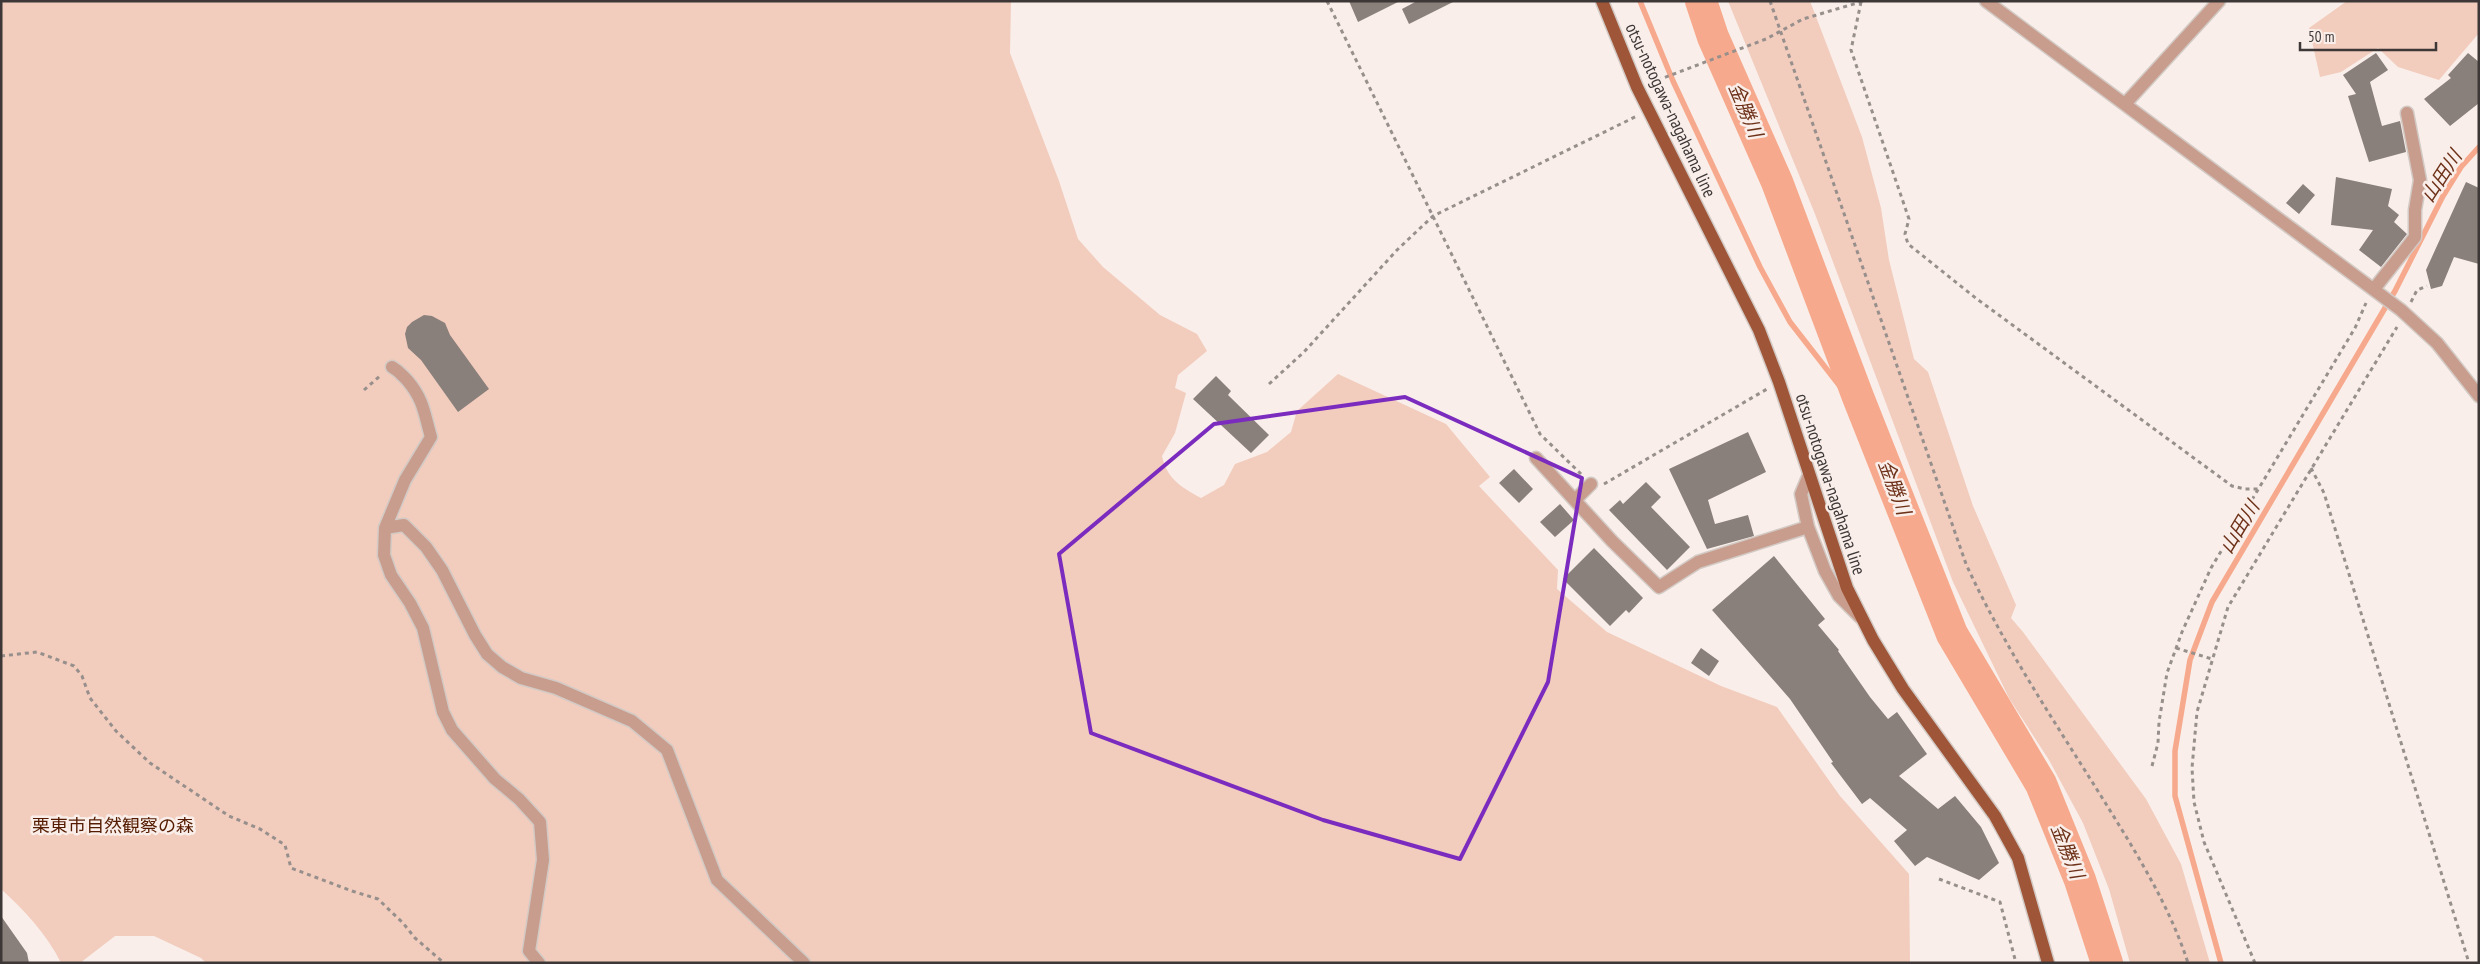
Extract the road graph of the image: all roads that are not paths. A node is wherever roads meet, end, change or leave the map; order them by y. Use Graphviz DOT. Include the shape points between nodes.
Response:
graph roads {
  1 [pos="1602,1"];
  2 [pos="1986,1"];
  3 [pos="2219,1"];
  4 [pos="2125,104"];
  5 [pos="2407,113"];
  6 [pos="2377,291"];
  7 [pos="392,367"];
  8 [pos="2479,396"];
  9 [pos="1536,458"];
  10 [pos="1809,475"];
  11 [pos="1591,484"];
  12 [pos="1575,500"];
  13 [pos="1808,527"];
  14 [pos="385,528"];
  15 [pos="1861,617"];
  16 [pos="539,963"];
  17 [pos="804,963"];
  18 [pos="2048,963"];
  1 -- 10 [label="main road, otsu-notogawa-nagahama line" via="1648,111 1759,330"];
  2 -- 4 [label="street"];
  3 -- 4 [label="street"];
  4 -- 6 [label="street"];
  5 -- 6 [label="street" via="2420,180 2415,237"];
  6 -- 8 [label="street" via="2437,343"];
  7 -- 14 [label="street" via="400,371 417,392 425,408 430,437 405,480"];
  9 -- 12 [label="street"];
  10 -- 13 [label="street" via="1801,494"];
  10 -- 15 [label="main road, otsu-notogawa-nagahama line" via="1847,588"];
  11 -- 12 [label="street"];
  12 -- 13 [label="street" via="1659,587 1698,562"];
  13 -- 15 [label="street" via="1824,571 1839,596"];
  14 -- 16 [label="street" via="384,555 391,575 423,628 443,712 452,730 495,779 520,799 540,822 544,860 529,952"];
  14 -- 17 [label="street" via="404,526 426,547 442,570 487,654 502,667 521,678 556,688 632,720 667,750 717,880"];
  15 -- 18 [label="main road, otsu-notogawa-nagahama line" via="1903,689 1995,816 2018,858"];
}
